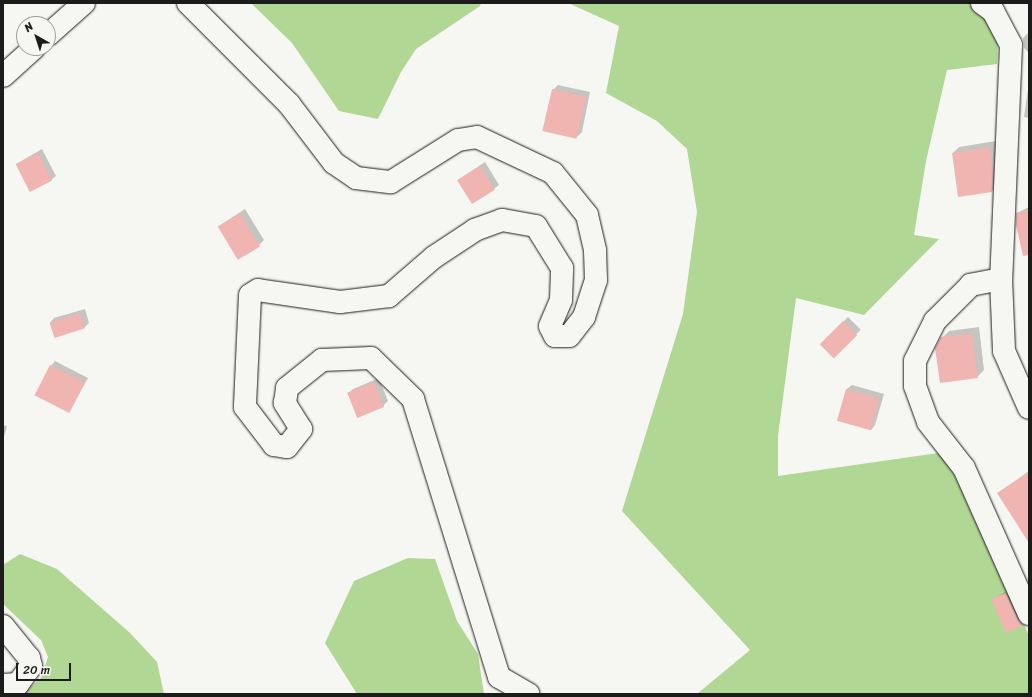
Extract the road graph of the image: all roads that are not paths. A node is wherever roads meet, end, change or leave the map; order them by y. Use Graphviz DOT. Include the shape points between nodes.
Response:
graph roads {
  1 [pos="84,3"];
  2 [pos="188,3"];
  3 [pos="982,3"];
  4 [pos="56,28"];
  5 [pos="25,56"];
  6 [pos="3,76"];
  7 [pos="1001,279"];
  8 [pos="1029,408"];
  9 [pos="1029,614"];
  10 [pos="3,626"];
  11 [pos="3,685"];
  12 [pos="528,694"];
  1 -- 4 [label="street"];
  2 -- 12 [label="street" via="288,104 334,163 356,178 391,182 458,140 477,137 553,173 587,215 596,251 596,280 584,317 569,336 555,336 550,326 561,300 562,268 536,226 502,220 475,230 440,253 389,296 340,302 258,290 250,295 245,407 274,445 287,447 301,429 285,403 287,388 322,360 371,358 413,399 499,677"];
  3 -- 7 [label="street" via="993,11 1011,45"];
  5 -- 6 [label="street"];
  7 -- 8 [label="street" via="1004,351"];
  7 -- 9 [label="street" via="971,285 935,321 915,361 915,386 928,422 964,468"];
  10 -- 11 [label="street" via="29,658 31,666 18,684"];
}
